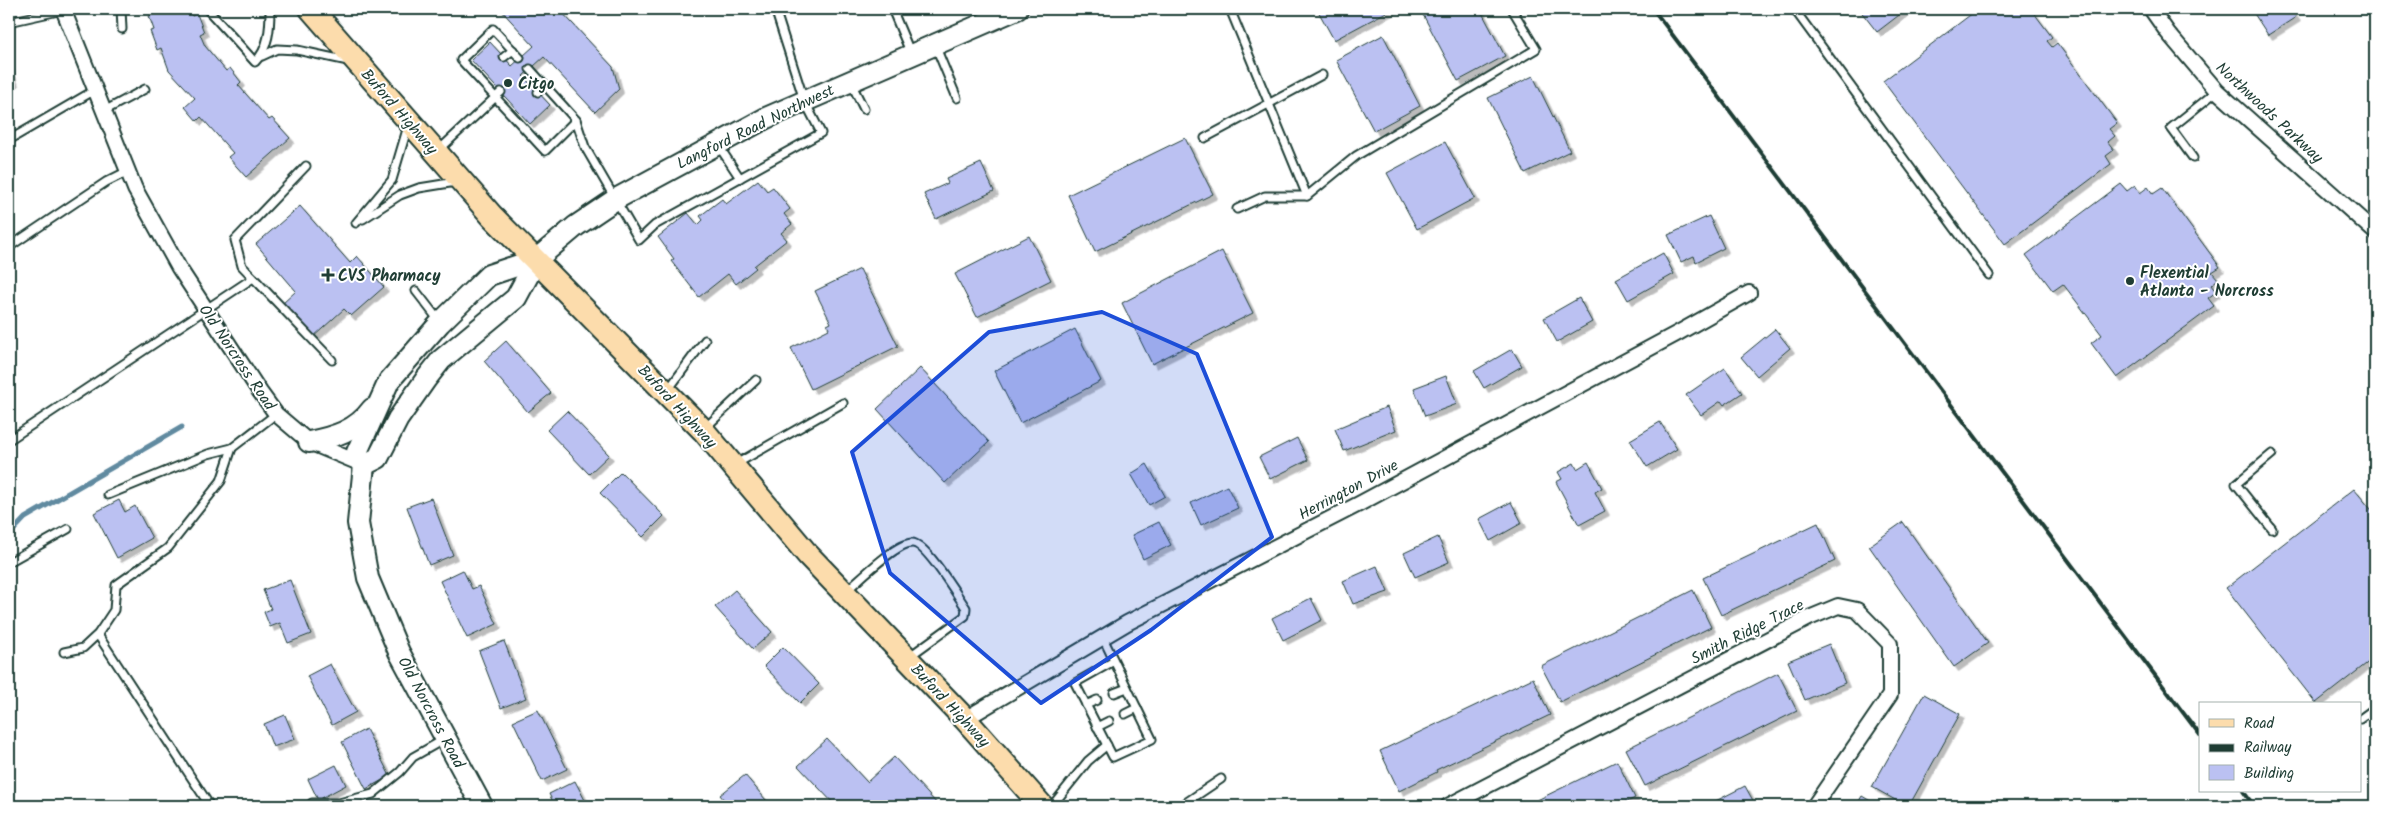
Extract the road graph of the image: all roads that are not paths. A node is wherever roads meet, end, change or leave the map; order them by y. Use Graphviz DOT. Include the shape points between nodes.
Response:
graph roads {
  1 [pos="63,9"];
  2 [pos="121,9"];
  3 [pos="207,9"];
  4 [pos="270,9"];
  5 [pos="310,9"];
  6 [pos="775,9"];
  7 [pos="892,9"];
  8 [pos="1017,9"];
  9 [pos="1230,9"];
  10 [pos="1512,9"];
  11 [pos="1794,9"];
  12 [pos="2151,9"];
  13 [pos="9,22"];
  14 [pos="122,29"];
  15 [pos="935,45"];
  16 [pos="512,50"];
  17 [pos="911,55"];
  18 [pos="261,56"];
  19 [pos="504,57"];
  20 [pos="520,58"];
  21 [pos="359,64"];
  22 [pos="530,69"];
  23 [pos="1322,75"];
  24 [pos="850,81"];
  25 [pos="544,85"];
  26 [pos="145,89"];
  27 [pos="95,90"];
  28 [pos="2217,91"];
  29 [pos="538,92"];
  30 [pos="498,95"];
  31 [pos="957,98"];
  32 [pos="804,100"];
  33 [pos="1269,103"];
  34 [pos="864,109"];
  35 [pos="104,111"];
  36 [pos="576,120"];
  37 [pos="409,121"];
  38 [pos="1205,138"];
  39 [pos="9,140"];
  40 [pos="717,144"];
  41 [pos="436,152"];
  42 [pos="2193,158"];
  43 [pos="306,166"];
  44 [pos="128,171"];
  45 [pos="740,178"];
  46 [pos="462,181"];
  47 [pos="1307,196"];
  48 [pos="616,199"];
  49 [pos="1237,209"];
  50 [pos="2375,232"];
  51 [pos="9,247"];
  52 [pos="537,259"];
  53 [pos="1990,275"];
  54 [pos="253,278"];
  55 [pos="416,291"];
  56 [pos="1749,293"];
  57 [pos="206,309"];
  58 [pos="440,323"];
  59 [pos="706,340"];
  60 [pos="332,360"];
  61 [pos="756,380"];
  62 [pos="667,392"];
  63 [pos="380,397"];
  64 [pos="843,402"];
  65 [pos="276,414"];
  66 [pos="702,430"];
  67 [pos="9,440"];
  68 [pos="309,442"];
  69 [pos="232,448"];
  70 [pos="2272,454"];
  71 [pos="364,465"];
  72 [pos="734,466"];
  73 [pos="108,495"];
  74 [pos="68,529"];
  75 [pos="2272,530"];
  76 [pos="9,562"];
  77 [pos="844,593"];
  78 [pos="98,635"];
  79 [pos="1103,638"];
  80 [pos="64,652"];
  81 [pos="907,658"];
  82 [pos="1114,661"];
  83 [pos="1127,688"];
  84 [pos="1114,693"];
  85 [pos="1097,700"];
  86 [pos="1086,705"];
  87 [pos="1137,708"];
  88 [pos="2375,708"];
  89 [pos="1125,714"];
  90 [pos="965,718"];
  91 [pos="2362,718"];
  92 [pos="1108,721"];
  93 [pos="1097,727"];
  94 [pos="446,738"];
  95 [pos="1107,745"];
  96 [pos="1221,779"];
  97 [pos="312,803"];
  98 [pos="210,806"];
  99 [pos="482,806"];
  100 [pos="1042,806"];
  101 [pos="1052,806"];
  102 [pos="1181,806"];
  103 [pos="1448,806"];
  104 [pos="1814,806"];
  1 -- 13 [label="lane"];
  1 -- 27 [label="street, Old Norcross Road"];
  2 -- 14 [label="lane"];
  3 -- 18 [label="lane" via="255,62"];
  4 -- 18 [label="lane" via="270,28"];
  5 -- 21 [label="main road, Buford Highway"];
  6 -- 32 [label="lane"];
  7 -- 17 [label="lane"];
  8 -- 15 [label="street, Langford Road Northwest"];
  9 -- 33 [label="lane"];
  10 -- 47 [label="lane" via="1536,49 1356,156"];
  11 -- 53 [label="lane"];
  12 -- 28 [label="street, Northwoods Parkway"];
  15 -- 17 [label="street, Langford Road Northwest"];
  15 -- 31 [label="lane"];
  16 -- 19 [label="lane"];
  16 -- 20 [label="lane"];
  16 -- 30 [label="lane" via="493,29 461,60"];
  17 -- 24 [label="street, Langford Road Northwest"];
  18 -- 21 [label="lane" via="277,49 297,50"];
  21 -- 37 [label="main road, Buford Highway"];
  22 -- 25 [label="lane"];
  23 -- 33 [label="lane"];
  24 -- 32 [label="street, Langford Road Northwest"];
  24 -- 34 [label="lane"];
  25 -- 29 [label="lane"];
  25 -- 36 [label="lane"];
  26 -- 35 [label="lane"];
  27 -- 35 [label="street, Old Norcross Road"];
  27 -- 39 [label="lane"];
  28 -- 42 [label="lane" via="2171,128"];
  28 -- 50 [label="street, Northwoods Parkway"];
  30 -- 36 [label="lane" via="545,151"];
  30 -- 41 [label="lane"];
  32 -- 40 [label="street, Langford Road Northwest"];
  32 -- 45 [label="lane" via="821,133"];
  33 -- 38 [label="lane"];
  33 -- 47 [label="lane"];
  35 -- 44 [label="street, Old Norcross Road"];
  36 -- 48 [label="lane" via="585,147"];
  37 -- 41 [label="main road, Buford Highway"];
  37 -- 46 [label="lane" via="392,180 356,223 400,195 418,188"];
  40 -- 45 [label="lane"];
  40 -- 48 [label="street, Langford Road Northwest"];
  41 -- 46 [label="main road, Buford Highway"];
  43 -- 54 [label="lane" via="235,240 242,266"];
  44 -- 51 [label="lane" via="106,182"];
  44 -- 57 [label="street, Old Norcross Road" via="135,189"];
  45 -- 48 [label="lane" via="655,225 639,240"];
  46 -- 52 [label="main road, Buford Highway" via="492,216"];
  47 -- 49 [label="lane" via="1265,196"];
  48 -- 52 [label="street, Langford Road Northwest" via="576,226"];
  52 -- 58 [label="street, Langford Road Northwest" via="489,275"];
  52 -- 62 [label="main road, Buford Highway"];
  52 -- 71 [label="street, Langford Road Northwest" via="516,298 441,360 398,419 378,458"];
  54 -- 57 [label="lane"];
  54 -- 60 [label="lane"];
  55 -- 58 [label="lane"];
  56 -- 79 [label="street, Herrington Drive"];
  57 -- 65 [label="street, Old Norcross Road"];
  57 -- 67 [label="lane"];
  58 -- 63 [label="street, Langford Road Northwest" via="389,381"];
  59 -- 62 [label="lane"];
  61 -- 66 [label="lane"];
  62 -- 66 [label="main road, Buford Highway"];
  63 -- 68 [label="street" via="364,420 339,436"];
  63 -- 71 [label="street, Langford Road Northwest" via="357,452"];
  64 -- 72 [label="lane"];
  65 -- 68 [label="street, Old Norcross Road"];
  65 -- 69 [label="lane"];
  66 -- 72 [label="main road, Buford Highway"];
  68 -- 71 [label="street, Old Norcross Road"];
  69 -- 73 [label="lane" via="208,454"];
  69 -- 78 [label="lane" via="221,481 168,548 116,584 114,610"];
  70 -- 75 [label="lane" via="2236,484"];
  71 -- 94 [label="street, Old Norcross Road" via="358,524 368,578 400,652"];
  72 -- 77 [label="main road, Buford Highway"];
  74 -- 76 [label="lane"];
  77 -- 81 [label="main road, Buford Highway"];
  77 -- 81 [label="lane" via="895,550 910,543 918,544 966,608 964,616"];
  78 -- 80 [label="lane" via="83,648"];
  78 -- 98 [label="lane"];
  79 -- 82 [label="lane"];
  79 -- 90 [label="street, Herrington Drive"];
  81 -- 90 [label="main road, Buford Highway"];
  82 -- 83 [label="lane"];
  82 -- 86 [label="lane" via="1075,683"];
  83 -- 84 [label="lane"];
  83 -- 87 [label="lane"];
  85 -- 86 [label="lane"];
  86 -- 93 [label="lane"];
  87 -- 89 [label="lane"];
  87 -- 95 [label="lane" via="1152,739 1113,756"];
  88 -- 91 [label="lane"];
  90 -- 100 [label="main road, Buford Highway"];
  92 -- 93 [label="lane"];
  93 -- 95 [label="lane"];
  94 -- 97 [label="lane" via="413,758 373,794 339,803"];
  94 -- 99 [label="street, Old Norcross Road"];
  95 -- 101 [label="lane" via="1088,761"];
  96 -- 102 [label="lane"];
  103 -- 104 [label="street, Smith Ridge Trace" via="1809,618 1838,606 1857,610 1890,644 1890,695"];
}
